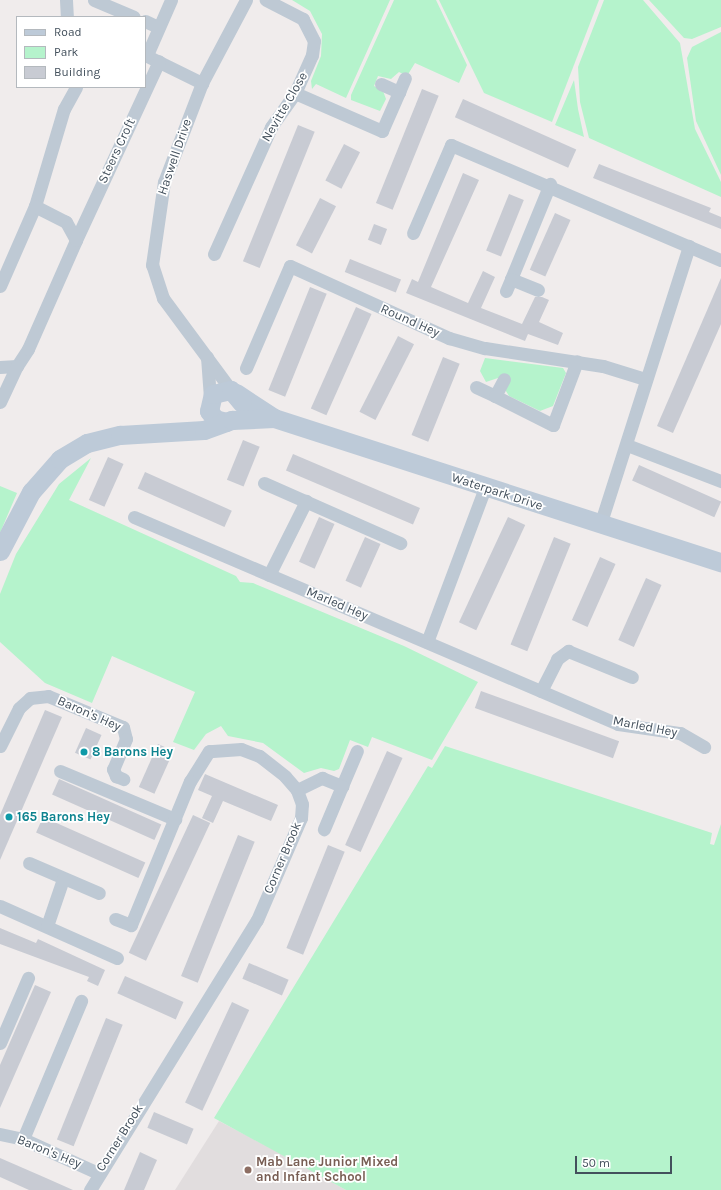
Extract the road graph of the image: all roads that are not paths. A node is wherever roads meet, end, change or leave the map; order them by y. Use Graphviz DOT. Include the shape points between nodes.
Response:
graph roads {
  1 [pos="66,0"];
  2 [pos="94,0"];
  3 [pos="171,0"];
  4 [pos="246,0"];
  5 [pos="266,0"];
  6 [pos="67,16"];
  7 [pos="132,16"];
  8 [pos="146,22"];
  9 [pos="158,27"];
  10 [pos="146,55"];
  11 [pos="160,61"];
  12 [pos="405,78"];
  13 [pos="202,83"];
  14 [pos="381,84"];
  15 [pos="75,88"];
  16 [pos="399,92"];
  17 [pos="295,94"];
  18 [pos="550,184"];
  19 [pos="34,206"];
  20 [pos="413,233"];
  21 [pos="76,240"];
  22 [pos="689,246"];
  23 [pos="214,254"];
  24 [pos="721,260"];
  25 [pos="511,279"];
  26 [pos="0,286"];
  27 [pos="538,290"];
  28 [pos="506,291"];
  29 [pos="207,357"];
  30 [pos="577,361"];
  31 [pos="16,366"];
  32 [pos="0,367"];
  33 [pos="246,368"];
  34 [pos="504,379"];
  35 [pos="645,379"];
  36 [pos="476,387"];
  37 [pos="234,391"];
  38 [pos="495,396"];
  39 [pos="210,399"];
  40 [pos="0,402"];
  41 [pos="274,418"];
  42 [pos="229,421"];
  43 [pos="168,431"];
  44 [pos="627,445"];
  45 [pos="721,481"];
  46 [pos="264,483"];
  47 [pos="485,488"];
  48 [pos="306,501"];
  49 [pos="134,517"];
  50 [pos="600,525"];
  51 [pos="400,543"];
  52 [pos="0,551"];
  53 [pos="721,562"];
  54 [pos="269,575"];
  55 [pos="427,642"];
  56 [pos="632,677"];
  57 [pos="541,692"];
  58 [pos="0,746"];
  59 [pos="704,747"];
  60 [pos="357,751"];
  61 [pos="60,771"];
  62 [pos="342,786"];
  63 [pos="296,790"];
  64 [pos="110,792"];
  65 [pos="175,819"];
  66 [pos="324,829"];
  67 [pos="29,863"];
  68 [pos="63,879"];
  69 [pos="99,893"];
  70 [pos="0,906"];
  71 [pos="115,919"];
  72 [pos="47,926"];
  73 [pos="117,958"];
  74 [pos="28,978"];
  75 [pos="81,1001"];
  76 [pos="0,1042"];
  77 [pos="0,1134"];
  78 [pos="23,1139"];
  79 [pos="98,1173"];
  80 [pos="90,1190"];
  1 -- 6 [label="street"];
  2 -- 7 [label="street"];
  3 -- 9 [label="street"];
  4 -- 13 [label="street, Haswell Drive"];
  5 -- 17 [label="street, Nevitte Close" via="303,19 314,41 312,55"];
  8 -- 9 [label="street"];
  9 -- 10 [label="street"];
  10 -- 11 [label="street"];
  11 -- 13 [label="street"];
  11 -- 21 [label="street, Steers Croft"];
  12 -- 16 [label="street"];
  13 -- 29 [label="street, Haswell Drive" via="164,182 152,265 158,289"];
  14 -- 16 [label="street"];
  15 -- 19 [label="street" via="64,109"];
  16 -- 17 [label="street" via="382,131"];
  17 -- 23 [label="street, Nevitte Close" via="271,127"];
  18 -- 20 [label="street" via="451,145"];
  18 -- 22 [label="street"];
  18 -- 25 [label="street"];
  19 -- 21 [label="street" via="66,222"];
  19 -- 26 [label="street"];
  21 -- 31 [label="street, Steers Croft" via="28,349"];
  22 -- 24 [label="street"];
  22 -- 35 [label="street"];
  25 -- 27 [label="street"];
  25 -- 28 [label="street"];
  29 -- 37 [label="street, Haswell Drive"];
  29 -- 39 [label="street"];
  30 -- 33 [label="street, Round Hey" via="485,348 448,338 290,266"];
  30 -- 35 [label="street, Round Hey"];
  30 -- 38 [label="street" via="553,425"];
  31 -- 32 [label="street"];
  31 -- 40 [label="street, Steers Croft"];
  34 -- 38 [label="street"];
  35 -- 44 [label="street"];
  36 -- 38 [label="street"];
  37 -- 39 [label="street, Waterpark Drive" via="217,391"];
  37 -- 41 [label="street, Waterpark Drive"];
  37 -- 42 [label="street" via="242,408"];
  39 -- 42 [label="street" via="212,415"];
  39 -- 43 [label="street, Waterpark Drive" via="192,418"];
  41 -- 42 [label="street, Waterpark Drive"];
  41 -- 47 [label="street, Waterpark Drive"];
  42 -- 43 [label="street, Waterpark Drive" via="204,430"];
  43 -- 52 [label="street, Waterpark Drive" via="103,438 70,451 32,492"];
  44 -- 45 [label="street"];
  44 -- 50 [label="street"];
  46 -- 48 [label="street"];
  47 -- 50 [label="street, Waterpark Drive"];
  47 -- 55 [label="street"];
  48 -- 51 [label="street"];
  48 -- 54 [label="street"];
  49 -- 54 [label="street, Marled Hey"];
  50 -- 53 [label="street, Waterpark Drive"];
  54 -- 55 [label="street, Marled Hey"];
  55 -- 57 [label="street, Marled Hey"];
  56 -- 57 [label="street" via="568,651 557,659"];
  57 -- 59 [label="street, Marled Hey" via="618,724 680,733"];
  58 -- 64 [label="street, Baron's Hey" via="18,708 30,698 48,696 123,727 126,739 114,769 119,778"];
  60 -- 62 [label="street"];
  61 -- 64 [label="street"];
  62 -- 63 [label="street" via="322,778"];
  62 -- 66 [label="street"];
  63 -- 65 [label="street, Corner Brook" via="286,776 259,756 241,749 217,748 201,759"];
  63 -- 79 [label="street, Corner Brook" via="302,804 301,818 257,920"];
  64 -- 65 [label="street"];
  65 -- 71 [label="street, Corner Brook" via="131,925"];
  67 -- 68 [label="street"];
  68 -- 69 [label="street"];
  68 -- 72 [label="street"];
  70 -- 72 [label="street"];
  72 -- 73 [label="street"];
  74 -- 76 [label="street"];
  75 -- 78 [label="street"];
  77 -- 78 [label="street, Baron's Hey"];
  78 -- 79 [label="street, Baron's Hey"];
  79 -- 80 [label="street, Corner Brook"];
}
